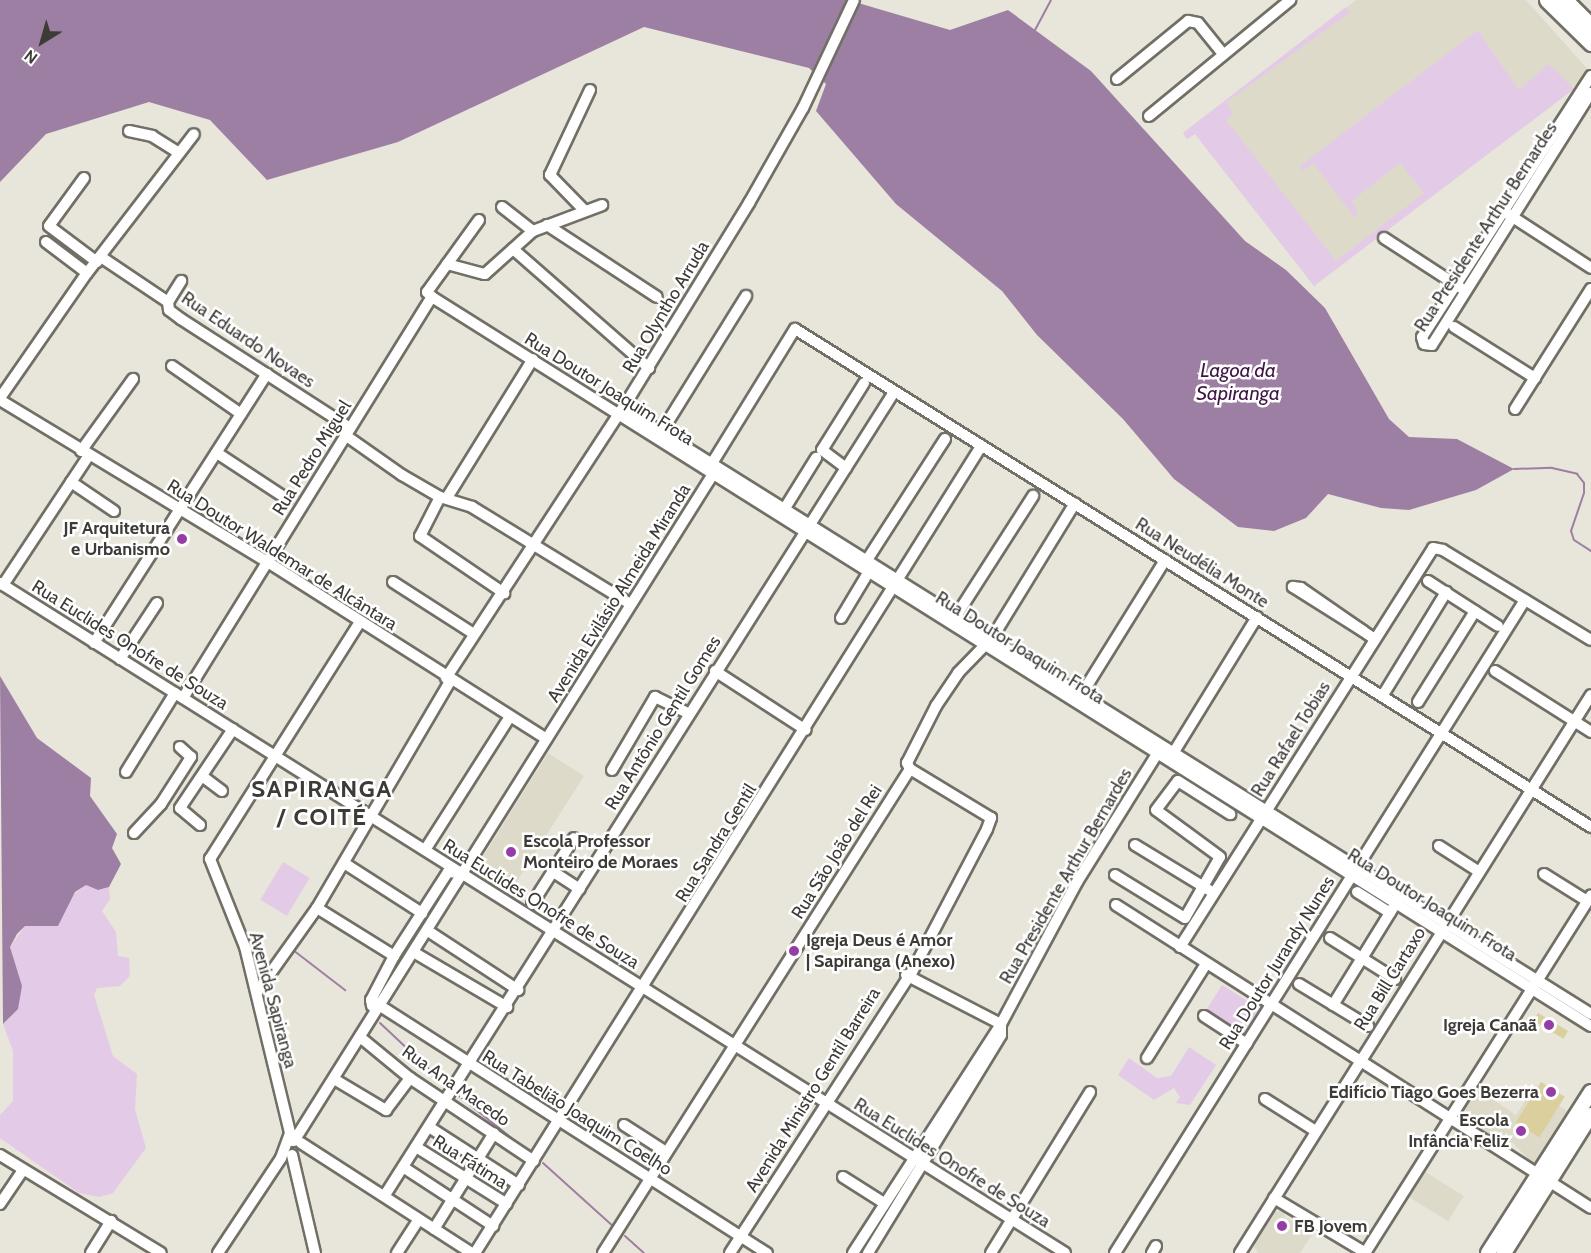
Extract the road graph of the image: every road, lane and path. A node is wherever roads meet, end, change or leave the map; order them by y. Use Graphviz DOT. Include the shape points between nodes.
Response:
graph roads {
  1 [pos="854,0"];
  2 [pos="1290,0"];
  3 [pos="1546,0"];
  4 [pos="1564,0"];
  5 [pos="1591,26"];
  6 [pos="1591,43"];
  7 [pos="1223,54"];
  8 [pos="1591,76"];
  9 [pos="1117,79"];
  10 [pos="590,90"];
  11 [pos="1591,93"];
  12 [pos="1149,116"];
  13 [pos="129,131"];
  14 [pos="194,134"];
  15 [pos="1553,146"];
  16 [pos="179,153"];
  17 [pos="84,178"];
  18 [pos="602,205"];
  19 [pos="502,207"];
  20 [pos="584,210"];
  21 [pos="1509,215"];
  22 [pos="479,220"];
  23 [pos="547,225"];
  24 [pos="533,231"];
  25 [pos="1384,238"];
  26 [pos="46,242"];
  27 [pos="513,249"];
  28 [pos="99,259"];
  29 [pos="447,264"];
  30 [pos="1591,268"];
  31 [pos="87,273"];
  32 [pos="181,281"];
  33 [pos="1461,288"];
  34 [pos="1591,289"];
  35 [pos="746,296"];
  36 [pos="432,297"];
  37 [pos="657,297"];
  38 [pos="168,302"];
  39 [pos="1454,327"];
  40 [pos="795,329"];
  41 [pos="533,359"];
  42 [pos="172,366"];
  43 [pos="649,368"];
  44 [pos="267,374"];
  45 [pos="1535,378"];
  46 [pos="133,379"];
  47 [pos="864,383"];
  48 [pos="894,392"];
  49 [pos="0,399"];
  50 [pos="1515,409"];
  51 [pos="621,411"];
  52 [pos="242,414"];
  53 [pos="347,432"];
  54 [pos="659,435"];
  55 [pos="945,439"];
  56 [pos="980,448"];
  57 [pos="85,453"];
  58 [pos="217,453"];
  59 [pos="816,458"];
  60 [pos="846,468"];
  61 [pos="715,470"];
  62 [pos="71,482"];
  63 [pos="444,496"];
  64 [pos="1033,496"];
  65 [pos="287,499"];
  66 [pos="1075,503"];
  67 [pos="785,508"];
  68 [pos="114,511"];
  69 [pos="179,511"];
  70 [pos="807,527"];
  71 [pos="534,548"];
  72 [pos="867,560"];
  73 [pos="1164,560"];
  74 [pos="266,561"];
  75 [pos="868,573"];
  76 [pos="1428,581"];
  77 [pos="393,582"];
  78 [pos="2,584"];
  79 [pos="896,584"];
  80 [pos="504,592"];
  81 [pos="1446,592"];
  82 [pos="1525,600"];
  83 [pos="157,603"];
  84 [pos="630,604"];
  85 [pos="1475,611"];
  86 [pos="956,616"];
  87 [pos="1257,617"];
  88 [pos="841,618"];
  89 [pos="360,622"];
  90 [pos="1498,626"];
  91 [pos="1363,631"];
  92 [pos="474,634"];
  93 [pos="1373,638"];
  94 [pos="1591,640"];
  95 [pos="988,641"];
  96 [pos="94,643"];
  97 [pos="120,659"];
  98 [pos="715,671"];
  99 [pos="1495,671"];
  100 [pos="1350,675"];
  101 [pos="448,680"];
  102 [pos="179,695"];
  103 [pos="1383,695"];
  104 [pos="1591,695"];
  105 [pos="1079,699"];
  106 [pos="1418,702"];
  107 [pos="688,713"];
  108 [pos="509,718"];
  109 [pos="1575,722"];
  110 [pos="233,729"];
  111 [pos="806,730"];
  112 [pos="1441,731"];
  113 [pos="1591,732"];
  114 [pos="546,739"];
  115 [pos="180,747"];
  116 [pos="1159,750"];
  117 [pos="278,756"];
  118 [pos="1171,757"];
  119 [pos="910,769"];
  120 [pos="183,770"];
  121 [pos="612,770"];
  122 [pos="126,772"];
  123 [pos="200,778"];
  124 [pos="1531,789"];
  125 [pos="222,791"];
  126 [pos="1230,814"];
  127 [pos="1264,815"];
  128 [pos="372,818"];
  129 [pos="200,825"];
  130 [pos="1591,827"];
  131 [pos="134,833"];
  132 [pos="574,838"];
  133 [pos="1135,845"];
  134 [pos="1439,846"];
  135 [pos="425,850"];
  136 [pos="344,863"];
  137 [pos="1353,870"];
  138 [pos="552,871"];
  139 [pos="1479,871"];
  140 [pos="463,873"];
  141 [pos="1544,874"];
  142 [pos="1115,875"];
  143 [pos="1204,887"];
  144 [pos="580,889"];
  145 [pos="1356,892"];
  146 [pos="1215,894"];
  147 [pos="1399,898"];
  148 [pos="1589,898"];
  149 [pos="532,904"];
  150 [pos="1116,906"];
  151 [pos="317,908"];
  152 [pos="422,913"];
  153 [pos="1390,913"];
  154 [pos="1443,925"];
  155 [pos="428,931"];
  156 [pos="554,931"];
  157 [pos="1330,938"];
  158 [pos="1180,947"];
  159 [pos="415,953"];
  160 [pos="393,956"];
  161 [pos="1362,958"];
  162 [pos="1206,964"];
  163 [pos="906,975"];
  164 [pos="1395,979"];
  165 [pos="1533,982"];
  166 [pos="1299,984"];
  167 [pos="643,987"];
  168 [pos="518,990"];
  169 [pos="257,992"];
  170 [pos="370,1000"];
  171 [pos="1333,1005"];
  172 [pos="1270,1006"];
  173 [pos="380,1007"];
  174 [pos="507,1007"];
  175 [pos="1591,1014"];
  176 [pos="1204,1016"];
  177 [pos="369,1022"];
  178 [pos="1000,1024"];
  179 [pos="1368,1026"];
  180 [pos="1591,1026"];
  181 [pos="360,1037"];
  182 [pos="1247,1044"];
  183 [pos="734,1045"];
  184 [pos="1147,1058"];
  185 [pos="1358,1060"];
  186 [pos="469,1065"];
  187 [pos="410,1078"];
  188 [pos="334,1079"];
  189 [pos="1090,1092"];
  190 [pos="1591,1092"];
  191 [pos="1265,1099"];
  192 [pos="445,1100"];
  193 [pos="823,1102"];
  194 [pos="1591,1115"];
  195 [pos="1447,1119"];
  196 [pos="559,1121"];
  197 [pos="624,1125"];
  198 [pos="429,1127"];
  199 [pos="1314,1130"];
  200 [pos="494,1133"];
  201 [pos="295,1147"];
  202 [pos="416,1147"];
  203 [pos="666,1152"];
  204 [pos="0,1155"];
  205 [pos="912,1157"];
  206 [pos="478,1158"];
  207 [pos="534,1161"];
  208 [pos="922,1164"];
  209 [pos="403,1167"];
  210 [pos="23,1170"];
  211 [pos="1537,1174"];
  212 [pos="843,1177"];
  213 [pos="466,1178"];
  214 [pos="650,1178"];
  215 [pos="1549,1182"];
  216 [pos="519,1185"];
  217 [pos="385,1195"];
  218 [pos="1274,1198"];
  219 [pos="452,1199"];
  220 [pos="884,1203"];
  221 [pos="0,1204"];
  222 [pos="507,1204"];
  223 [pos="1591,1208"];
  224 [pos="419,1219"];
  225 [pos="1011,1220"];
  226 [pos="111,1221"];
  227 [pos="493,1226"];
  228 [pos="434,1228"];
  229 [pos="741,1236"];
  230 [pos="91,1253"];
  231 [pos="161,1253"];
  232 [pos="218,1253"];
  233 [pos="315,1253"];
  234 [pos="398,1253"];
  235 [pos="473,1253"];
  236 [pos="603,1253"];
  237 [pos="730,1253"];
  238 [pos="767,1253"];
  239 [pos="853,1253"];
  240 [pos="868,1253"];
  241 [pos="991,1253"];
  242 [pos="1065,1253"];
  243 [pos="1115,1253"];
  244 [pos="1240,1253"];
  245 [pos="1365,1253"];
  246 [pos="1488,1253"];
  247 [pos="1504,1253"];
  1 -- 43 [label="street, Rua Olyntho Arruda" via="814,85 761,182"];
  2 -- 7 [label="street"];
  3 -- 6 [label="highway"];
  4 -- 5 [label="highway"];
  7 -- 9 [label="street" via="1198,23 1188,21"];
  7 -- 12 [label="street"];
  8 -- 15 [label="street, Rua Presidente Arthur Bernardes"];
  10 -- 20 [label="street" via="550,175"];
  11 -- 15 [label="street, Rua Presidente Arthur Bernardes"];
  13 -- 16 [label="street" via="152,136"];
  14 -- 16 [label="street"];
  15 -- 21 [label="street, Rua Presidente Arthur Bernardes"];
  16 -- 28 [label="street"];
  17 -- 28 [label="street, Rua Eduardo Novaes" via="49,226"];
  18 -- 20 [label="street"];
  19 -- 24 [label="street"];
  20 -- 23 [label="street"];
  21 -- 30 [label="street"];
  21 -- 33 [label="street, Rua Presidente Arthur Bernardes"];
  22 -- 29 [label="street"];
  23 -- 24 [label="street"];
  23 -- 37 [label="street"];
  24 -- 27 [label="street"];
  25 -- 33 [label="street"];
  26 -- 31 [label="street"];
  27 -- 29 [label="street" via="485,274"];
  27 -- 43 [label="street"];
  28 -- 31 [label="street"];
  28 -- 38 [label="street, Rua Eduardo Novaes"];
  29 -- 36 [label="street, Rua Pedro Miguel" via="427,292"];
  31 -- 49 [label="street"];
  32 -- 38 [label="street"];
  33 -- 33 [label="street, Rua Presidente Arthur Bernardes" via="1421,338 1426,346 1432,345"];
  34 -- 45 [label="street"];
  35 -- 54 [label="street"];
  36 -- 41 [label="street, Rua Doutor Joaquim Frota"];
  36 -- 53 [label="street, Rua Pedro Miguel"];
  38 -- 44 [label="street, Rua Eduardo Novaes" via="170,310 182,319"];
  39 -- 45 [label="street"];
  40 -- 48 [label="street, Rua Neudélia Monte"];
  40 -- 61 [label="street, Avenida Evilásio Almeida Miranda" via="714,460"];
  41 -- 51 [label="street, Rua Doutor Joaquim Frota"];
  41 -- 63 [label="street"];
  42 -- 52 [label="street"];
  43 -- 51 [label="street, Rua Olyntho Arruda"];
  44 -- 52 [label="street"];
  44 -- 53 [label="street, Rua Eduardo Novaes"];
  45 -- 50 [label="street"];
  46 -- 57 [label="street"];
  47 -- 60 [label="street" via="822,450"];
  48 -- 56 [label="street, Rua Neudélia Monte"];
  48 -- 60 [label="street, Rua Antônio Gentil Gomes"];
  49 -- 57 [label="street, Rua Doutor Waldemar de Alcântara"];
  51 -- 54 [label="street, Rua Doutor Joaquim Frota"];
  51 -- 71 [label="street, Rua Olyntho Arruda"];
  52 -- 58 [label="street"];
  53 -- 63 [label="street, Rua Eduardo Novaes"];
  53 -- 74 [label="street, Rua Pedro Miguel"];
  54 -- 61 [label="street, Rua Doutor Joaquim Frota"];
  55 -- 72 [label="street"];
  56 -- 66 [label="street, Rua Neudélia Monte"];
  56 -- 79 [label="street, Rua Sandra Gentil"];
  57 -- 62 [label="street"];
  57 -- 69 [label="street, Rua Doutor Waldemar de Alcântara"];
  58 -- 65 [label="street"];
  58 -- 69 [label="street"];
  59 -- 67 [label="street"];
  60 -- 70 [label="street, Rua Antônio Gentil Gomes"];
  61 -- 67 [label="street, Rua Doutor Joaquim Frota"];
  61 -- 70 [label="street, Rua Doutor Joaquim Frota"];
  61 -- 84 [label="street, Avenida Evilásio Almeida Miranda"];
  62 -- 68 [label="street"];
  62 -- 78 [label="street"];
  63 -- 71 [label="street, Rua Eduardo Novaes"];
  63 -- 80 [label="street" via="420,536"];
  64 -- 86 [label="street"];
  66 -- 73 [label="street, Rua Neudélia Monte"];
  66 -- 95 [label="street, Rua São João del Rei"];
  67 -- 70 [label="street, Rua Doutor Joaquim Frota"];
  69 -- 74 [label="street, Rua Doutor Waldemar de Alcântara"];
  69 -- 96 [label="street"];
  70 -- 72 [label="street, Rua Doutor Joaquim Frota"];
  70 -- 75 [label="street, Rua Doutor Joaquim Frota"];
  70 -- 98 [label="street, Rua Antônio Gentil Gomes"];
  71 -- 80 [label="street, Rua Olyntho Arruda"];
  71 -- 84 [label="street, Rua Eduardo Novaes"];
  72 -- 79 [label="street, Rua Doutor Joaquim Frota"];
  73 -- 87 [label="street, Rua Neudélia Monte"];
  73 -- 105 [label="street"];
  74 -- 89 [label="street, Rua Doutor Waldemar de Alcântara"];
  74 -- 102 [label="street, Rua Pedro Miguel"];
  75 -- 79 [label="street, Rua Doutor Joaquim Frota"];
  75 -- 88 [label="street"];
  76 -- 81 [label="street"];
  77 -- 92 [label="street"];
  78 -- 96 [label="street, Rua Euclides Onofre de Souza"];
  79 -- 86 [label="street, Rua Doutor Joaquim Frota"];
  79 -- 95 [label="street, Rua Doutor Joaquim Frota"];
  79 -- 111 [label="street, Rua Sandra Gentil"];
  80 -- 92 [label="street, Rua Olyntho Arruda"];
  81 -- 85 [label="street"];
  81 -- 103 [label="street"];
  82 -- 93 [label="street, Rua Rafael Tobias" via="1443,550 1431,549"];
  82 -- 94 [label="street"];
  82 -- 112 [label="street, Rua Doutor Jurandy Nunes"];
  83 -- 97 [label="street"];
  84 -- 114 [label="street, Avenida Evilásio Almeida Miranda"];
  85 -- 90 [label="street"];
  85 -- 106 [label="street"];
  86 -- 95 [label="street, Rua Doutor Joaquim Frota"];
  87 -- 100 [label="street, Rua Neudélia Monte"];
  87 -- 118 [label="street"];
  89 -- 101 [label="street, Rua Doutor Waldemar de Alcântara"];
  89 -- 117 [label="street"];
  91 -- 91 [label="street" via="1301,588 1293,586 1339,619"];
  91 -- 93 [label="street"];
  92 -- 101 [label="street, Rua Olyntho Arruda"];
  93 -- 100 [label="street, Rua Rafael Tobias"];
  95 -- 105 [label="street, Rua Doutor Joaquim Frota"];
  95 -- 119 [label="street, Rua São João del Rei" via="936,706 907,763"];
  96 -- 97 [label="street, Rua Euclides Onofre de Souza"];
  97 -- 102 [label="street, Rua Euclides Onofre de Souza"];
  98 -- 107 [label="street, Rua Antônio Gentil Gomes"];
  98 -- 111 [label="street"];
  99 -- 109 [label="street"];
  100 -- 103 [label="street, Rua Neudélia Monte"];
  100 -- 127 [label="street, Rua Rafael Tobias"];
  101 -- 108 [label="street, Rua Doutor Waldemar de Alcântara"];
  101 -- 128 [label="street, Rua Olyntho Arruda"];
  102 -- 110 [label="street, Rua Euclides Onofre de Souza"];
  102 -- 122 [label="street, Rua Pedro Miguel"];
  103 -- 112 [label="street, Rua Neudélia Monte"];
  104 -- 109 [label="street, Rua Bill Cartaxo"];
  105 -- 116 [label="street, Rua Doutor Joaquim Frota"];
  107 -- 121 [label="street" via="655,697"];
  107 -- 144 [label="street, Rua Antônio Gentil Gomes"];
  108 -- 114 [label="street, Rua Doutor Waldemar de Alcântara"];
  108 -- 135 [label="street"];
  109 -- 113 [label="street"];
  109 -- 124 [label="street, Rua Bill Cartaxo"];
  110 -- 117 [label="street, Rua Euclides Onofre de Souza"];
  110 -- 123 [label="street"];
  111 -- 167 [label="street, Rua Sandra Gentil"];
  112 -- 124 [label="street, Rua Neudélia Monte"];
  112 -- 137 [label="street, Rua Doutor Jurandy Nunes"];
  114 -- 140 [label="street, Avenida Evilásio Almeida Miranda"];
  115 -- 120 [label="street" via="191,757"];
  116 -- 118 [label="street, Rua Doutor Joaquim Frota"];
  116 -- 178 [label="street, Rua Presidente Arthur Bernardes" via="1077,882"];
  117 -- 128 [label="street, Rua Euclides Onofre de Souza"];
  117 -- 169 [label="street, Avenida Sapiranga" via="210,859"];
  118 -- 127 [label="street, Rua Doutor Joaquim Frota"];
  119 -- 163 [label="street, Avenida Ministro Gentil Barreira" via="991,818 912,972"];
  119 -- 183 [label="street, Rua São João del Rei"];
  120 -- 123 [label="street"];
  120 -- 131 [label="street"];
  123 -- 125 [label="street"];
  123 -- 129 [label="street" via="180,808"];
  124 -- 130 [label="street, Rua Neudélia Monte"];
  124 -- 139 [label="street, Rua Bill Cartaxo"];
  126 -- 143 [label="street" via="1178,781 1156,810 1218,852 1220,859"];
  127 -- 137 [label="street, Rua Doutor Joaquim Frota"];
  127 -- 146 [label="street, Rua Rafael Tobias"];
  128 -- 135 [label="street, Rua Euclides Onofre de Souza"];
  128 -- 136 [label="street, Rua Olyntho Arruda"];
  132 -- 138 [label="street"];
  133 -- 143 [label="street"];
  134 -- 139 [label="street"];
  135 -- 140 [label="street, Rua Euclides Onofre de Souza"];
  136 -- 151 [label="street, Rua Olyntho Arruda"];
  136 -- 152 [label="street"];
  137 -- 147 [label="street, Rua Doutor Joaquim Frota"];
  137 -- 172 [label="street, Rua Doutor Jurandy Nunes"];
  138 -- 144 [label="street"];
  138 -- 149 [label="street"];
  139 -- 154 [label="street, Rua Bill Cartaxo"];
  140 -- 152 [label="street, Avenida Evilásio Almeida Miranda" via="447,872"];
  140 -- 155 [label="street, Avenida Evilásio Almeida Miranda"];
  140 -- 156 [label="street, Rua Euclides Onofre de Souza"];
  141 -- 148 [label="street"];
  142 -- 143 [label="street" via="1184,918"];
  143 -- 146 [label="street"];
  144 -- 156 [label="street, Rua Antônio Gentil Gomes"];
  145 -- 153 [label="street"];
  146 -- 158 [label="street, Rua Rafael Tobias"];
  147 -- 153 [label="street"];
  147 -- 154 [label="street, Rua Doutor Joaquim Frota"];
  148 -- 165 [label="street"];
  150 -- 158 [label="street"];
  151 -- 160 [label="street"];
  151 -- 169 [label="street, Rua Olyntho Arruda"];
  152 -- 160 [label="street, Avenida Evilásio Almeida Miranda"];
  153 -- 161 [label="street"];
  154 -- 165 [label="street, Rua Doutor Joaquim Frota"];
  154 -- 185 [label="street, Rua Bill Cartaxo"];
  155 -- 159 [label="street, Avenida Evilásio Almeida Miranda"];
  155 -- 168 [label="street"];
  156 -- 167 [label="street, Rua Euclides Onofre de Souza"];
  156 -- 168 [label="street, Rua Antônio Gentil Gomes"];
  157 -- 161 [label="street"];
  158 -- 162 [label="street"];
  159 -- 173 [label="street, Avenida Evilásio Almeida Miranda"];
  159 -- 174 [label="street"];
  160 -- 170 [label="street, Avenida Evilásio Almeida Miranda"];
  161 -- 164 [label="street"];
  161 -- 171 [label="street"];
  162 -- 172 [label="street"];
  162 -- 184 [label="street"];
  163 -- 178 [label="street"];
  163 -- 193 [label="street, Avenida Ministro Gentil Barreira"];
  165 -- 175 [label="street, Rua Doutor Joaquim Frota"];
  165 -- 180 [label="street, Rua Doutor Joaquim Frota"];
  165 -- 195 [label="street"];
  166 -- 171 [label="street"];
  167 -- 183 [label="street, Rua Euclides Onofre de Souza"];
  167 -- 196 [label="street, Rua Sandra Gentil"];
  168 -- 174 [label="street, Rua Antônio Gentil Gomes"];
  169 -- 201 [label="street, Avenida Sapiranga"];
  170 -- 173 [label="street, Rua Tabelião Joaquim Coelho"];
  170 -- 177 [label="street, Avenida Evilásio Almeida Miranda"];
  171 -- 179 [label="street"];
  172 -- 182 [label="street, Rua Doutor Jurandy Nunes"];
  172 -- 185 [label="street"];
  173 -- 177 [label="street, Avenida Evilásio Almeida Miranda"];
  173 -- 186 [label="street, Rua Tabelião Joaquim Coelho"];
  174 -- 186 [label="street, Rua Antônio Gentil Gomes"];
  176 -- 182 [label="street"];
  177 -- 181 [label="street, Avenida Evilásio Almeida Miranda"];
  178 -- 205 [label="street, Rua Presidente Arthur Bernardes"];
  178 -- 208 [label="street, Rua Presidente Arthur Bernardes" via="1001,1035"];
  181 -- 187 [label="street, Rua Ana Macedo"];
  181 -- 188 [label="street, Avenida Evilásio Almeida Miranda"];
  182 -- 243 [label="street, Rua Doutor Jurandy Nunes"];
  183 -- 193 [label="street, Rua Euclides Onofre de Souza"];
  183 -- 203 [label="street, Rua São João del Rei"];
  185 -- 195 [label="street"];
  185 -- 199 [label="street, Rua Bill Cartaxo"];
  186 -- 192 [label="street, Rua Antônio Gentil Gomes"];
  186 -- 196 [label="street, Rua Tabelião Joaquim Coelho"];
  187 -- 188 [label="street" via="386,1110"];
  187 -- 192 [label="street, Rua Ana Macedo"];
  188 -- 201 [label="street, Avenida Evilásio Almeida Miranda"];
  189 -- 225 [label="street"];
  190 -- 211 [label="main road"];
  191 -- 199 [label="street"];
  192 -- 198 [label="street, Rua Antônio Gentil Gomes"];
  192 -- 200 [label="street, Rua Ana Macedo"];
  193 -- 205 [label="street, Rua Euclides Onofre de Souza"];
  193 -- 229 [label="street, Avenida Ministro Gentil Barreira"];
  194 -- 215 [label="main road"];
  195 -- 211 [label="street"];
  195 -- 245 [label="street"];
  196 -- 207 [label="street, Rua Sandra Gentil"];
  196 -- 214 [label="street, Rua Tabelião Joaquim Coelho"];
  197 -- 203 [label="street"];
  198 -- 202 [label="street, Rua Antônio Gentil Gomes"];
  198 -- 206 [label="street"];
  199 -- 218 [label="street, Rua Bill Cartaxo"];
  200 -- 206 [label="street"];
  200 -- 207 [label="street, Rua Ana Macedo"];
  201 -- 217 [label="street"];
  201 -- 232 [label="street, Avenida Evilásio Almeida Miranda"];
  201 -- 233 [label="street, Avenida Sapiranga"];
  202 -- 209 [label="street, Rua Antônio Gentil Gomes"];
  202 -- 213 [label="street, Rua Fátima"];
  203 -- 214 [label="street, Rua São João del Rei"];
  204 -- 210 [label="street"];
  205 -- 208 [label="street, Rua Euclides Onofre de Souza"];
  205 -- 220 [label="street, Rua Presidente Arthur Bernardes"];
  206 -- 213 [label="street"];
  206 -- 216 [label="street"];
  207 -- 216 [label="street, Rua Sandra Gentil"];
  208 -- 225 [label="street, Rua Euclides Onofre de Souza"];
  208 -- 240 [label="street, Rua Presidente Arthur Bernardes"];
  209 -- 217 [label="street, Rua Antônio Gentil Gomes"];
  209 -- 219 [label="street"];
  210 -- 221 [label="street"];
  210 -- 226 [label="street"];
  211 -- 215 [label="street"];
  211 -- 246 [label="main road"];
  212 -- 220 [label="street"];
  213 -- 219 [label="street"];
  213 -- 222 [label="street, Rua Fátima"];
  214 -- 229 [label="street, Rua Tabelião Joaquim Coelho"];
  214 -- 236 [label="street, Rua São João del Rei"];
  215 -- 223 [label="street"];
  215 -- 247 [label="main road"];
  216 -- 222 [label="street, Rua Sandra Gentil"];
  217 -- 224 [label="street"];
  218 -- 244 [label="street, Rua Bill Cartaxo"];
  218 -- 245 [label="street"];
  219 -- 227 [label="street"];
  219 -- 228 [label="street"];
  220 -- 239 [label="street, Rua Presidente Arthur Bernardes"];
  222 -- 227 [label="street, Rua Sandra Gentil"];
  224 -- 228 [label="street"];
  224 -- 234 [label="street"];
  225 -- 241 [label="street"];
  225 -- 242 [label="street, Rua Euclides Onofre de Souza"];
  226 -- 230 [label="street"];
  226 -- 231 [label="street"];
  227 -- 235 [label="street, Rua Sandra Gentil"];
  228 -- 235 [label="street"];
  229 -- 237 [label="street, Avenida Ministro Gentil Barreira"];
  229 -- 238 [label="street, Rua Tabelião Joaquim Coelho"];
}
